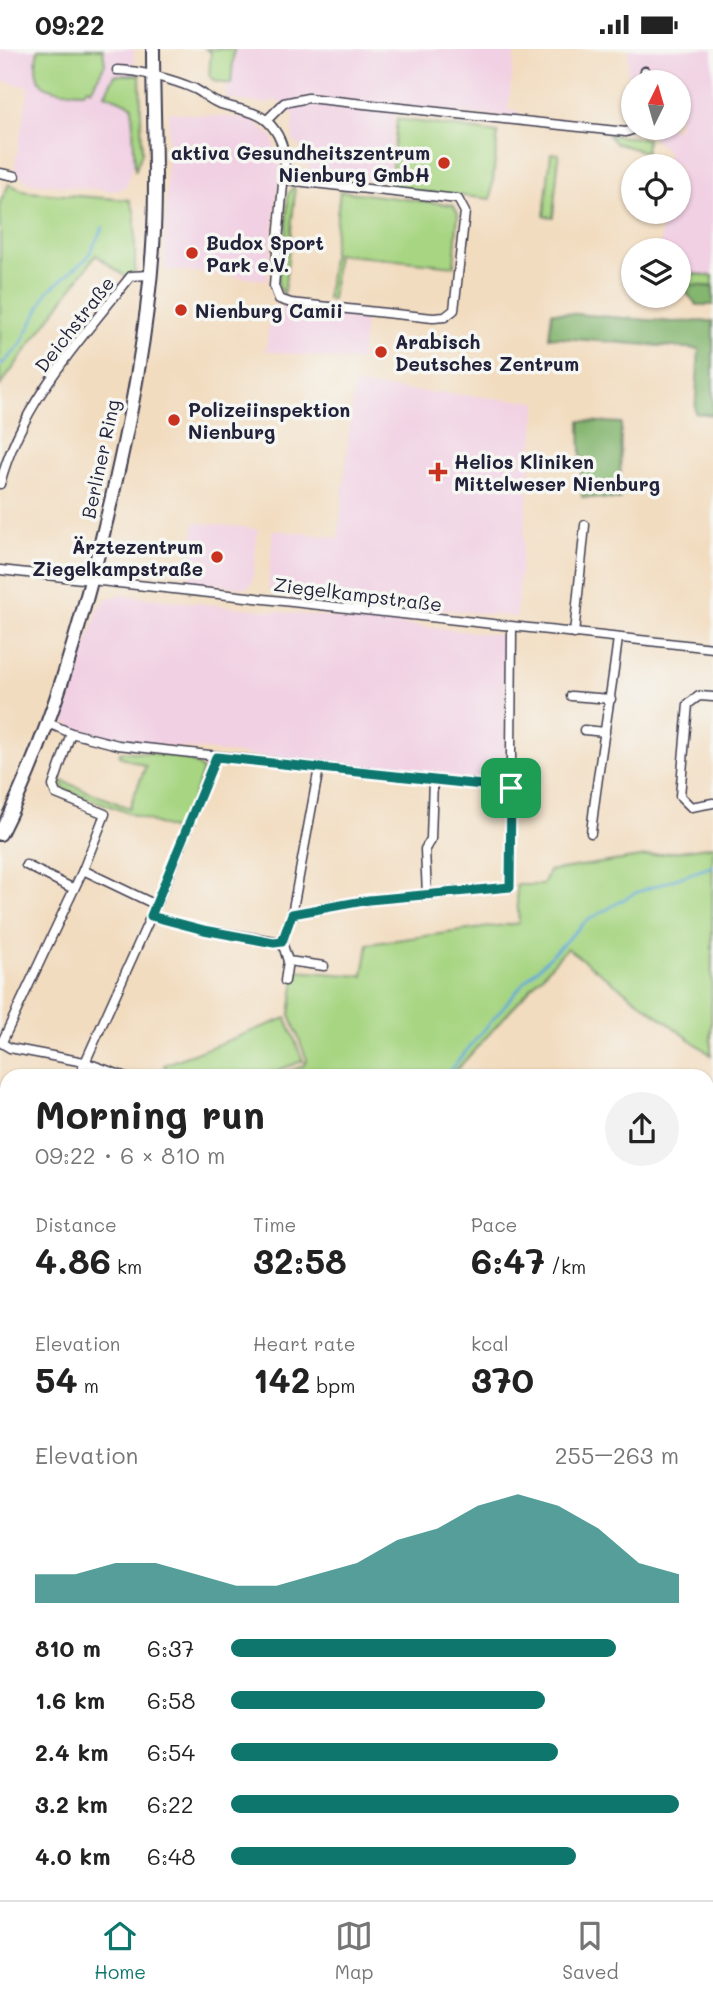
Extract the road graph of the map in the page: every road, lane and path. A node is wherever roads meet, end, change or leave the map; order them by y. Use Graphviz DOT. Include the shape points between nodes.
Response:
graph roads {
  1 [pos="153,49"];
  2 [pos="117,70"];
  3 [pos="153,76"];
  4 [pos="267,120"];
  5 [pos="621,131"];
  6 [pos="0,173"];
  7 [pos="15,176"];
  8 [pos="286,180"];
  9 [pos="150,275"];
  10 [pos="0,484"];
  11 [pos="585,526"];
  12 [pos="0,570"];
  13 [pos="92,581"];
  14 [pos="512,627"];
  15 [pos="574,634"];
  16 [pos="618,638"];
  17 [pos="713,648"];
  18 [pos="571,696"];
  19 [pos="713,698"];
  20 [pos="611,699"];
  21 [pos="46,722"];
  22 [pos="584,730"];
  23 [pos="605,732"];
  24 [pos="71,733"];
  25 [pos="216,757"];
  26 [pos="319,768"];
  27 [pos="433,779"];
  28 [pos="511,788"];
  29 [pos="713,803"];
  30 [pos="591,832"];
  31 [pos="0,834"];
  32 [pos="26,865"];
  33 [pos="83,870"];
  34 [pos="74,889"];
  35 [pos="426,895"];
  36 [pos="156,905"];
  37 [pos="292,914"];
  38 [pos="151,916"];
  39 [pos="282,942"];
  40 [pos="288,961"];
  41 [pos="324,966"];
  42 [pos="285,981"];
  43 [pos="1,1042"];
  44 [pos="84,1062"];
  45 [pos="82,1069"];
  46 [pos="104,1069"];
  1 -- 3 [label="main road, Berliner Ring"];
  2 -- 3 [label="street"];
  3 -- 4 [label="street"];
  3 -- 9 [label="main road, Berliner Ring"];
  4 -- 5 [label="street" via="284,103 308,97"];
  4 -- 8 [label="street" via="282,143"];
  6 -- 7 [label="street"];
  8 -- 8 [label="street" via="276,296 291,303 433,318 451,313 456,304 466,212 458,199"];
  9 -- 10 [label="street, Deichstraße" via="131,276 54,374 28,411"];
  9 -- 13 [label="main road, Berliner Ring" via="139,364"];
  11 -- 15 [label="street"];
  12 -- 13 [label="street, Ziegelkampstraße"];
  13 -- 14 [label="street, Ziegelkampstraße"];
  13 -- 21 [label="main road, Berliner Ring"];
  14 -- 15 [label="street, Ziegelkampstraße"];
  14 -- 28 [label="street"];
  15 -- 16 [label="street, Ziegelkampstraße"];
  16 -- 17 [label="street, Ziegelkampstraße"];
  16 -- 20 [label="street"];
  18 -- 20 [label="street"];
  19 -- 29 [label="street" via="699,696 688,704 680,796 691,807"];
  20 -- 23 [label="street"];
  21 -- 24 [label="street"];
  21 -- 31 [label="main road, Berliner Ring"];
  22 -- 23 [label="street"];
  23 -- 30 [label="street"];
  24 -- 25 [label="street" via="118,745"];
  24 -- 33 [label="street" via="53,786 56,793 105,814"];
  25 -- 26 [label="street"];
  25 -- 36 [label="street"];
  26 -- 27 [label="street"];
  26 -- 37 [label="street"];
  27 -- 28 [label="street"];
  27 -- 35 [label="street" via="431,839 425,849"];
  28 -- 35 [label="street" via="510,887"];
  32 -- 34 [label="street"];
  33 -- 34 [label="street"];
  33 -- 36 [label="street"];
  34 -- 43 [label="street"];
  35 -- 37 [label="street"];
  36 -- 38 [label="street"];
  37 -- 39 [label="street"];
  38 -- 39 [label="street"];
  38 -- 44 [label="street"];
  39 -- 40 [label="street"];
  40 -- 41 [label="street"];
  40 -- 42 [label="street"];
  43 -- 44 [label="street" via="10,1048"];
  44 -- 45 [label="street"];
  44 -- 46 [label="street"];
}
